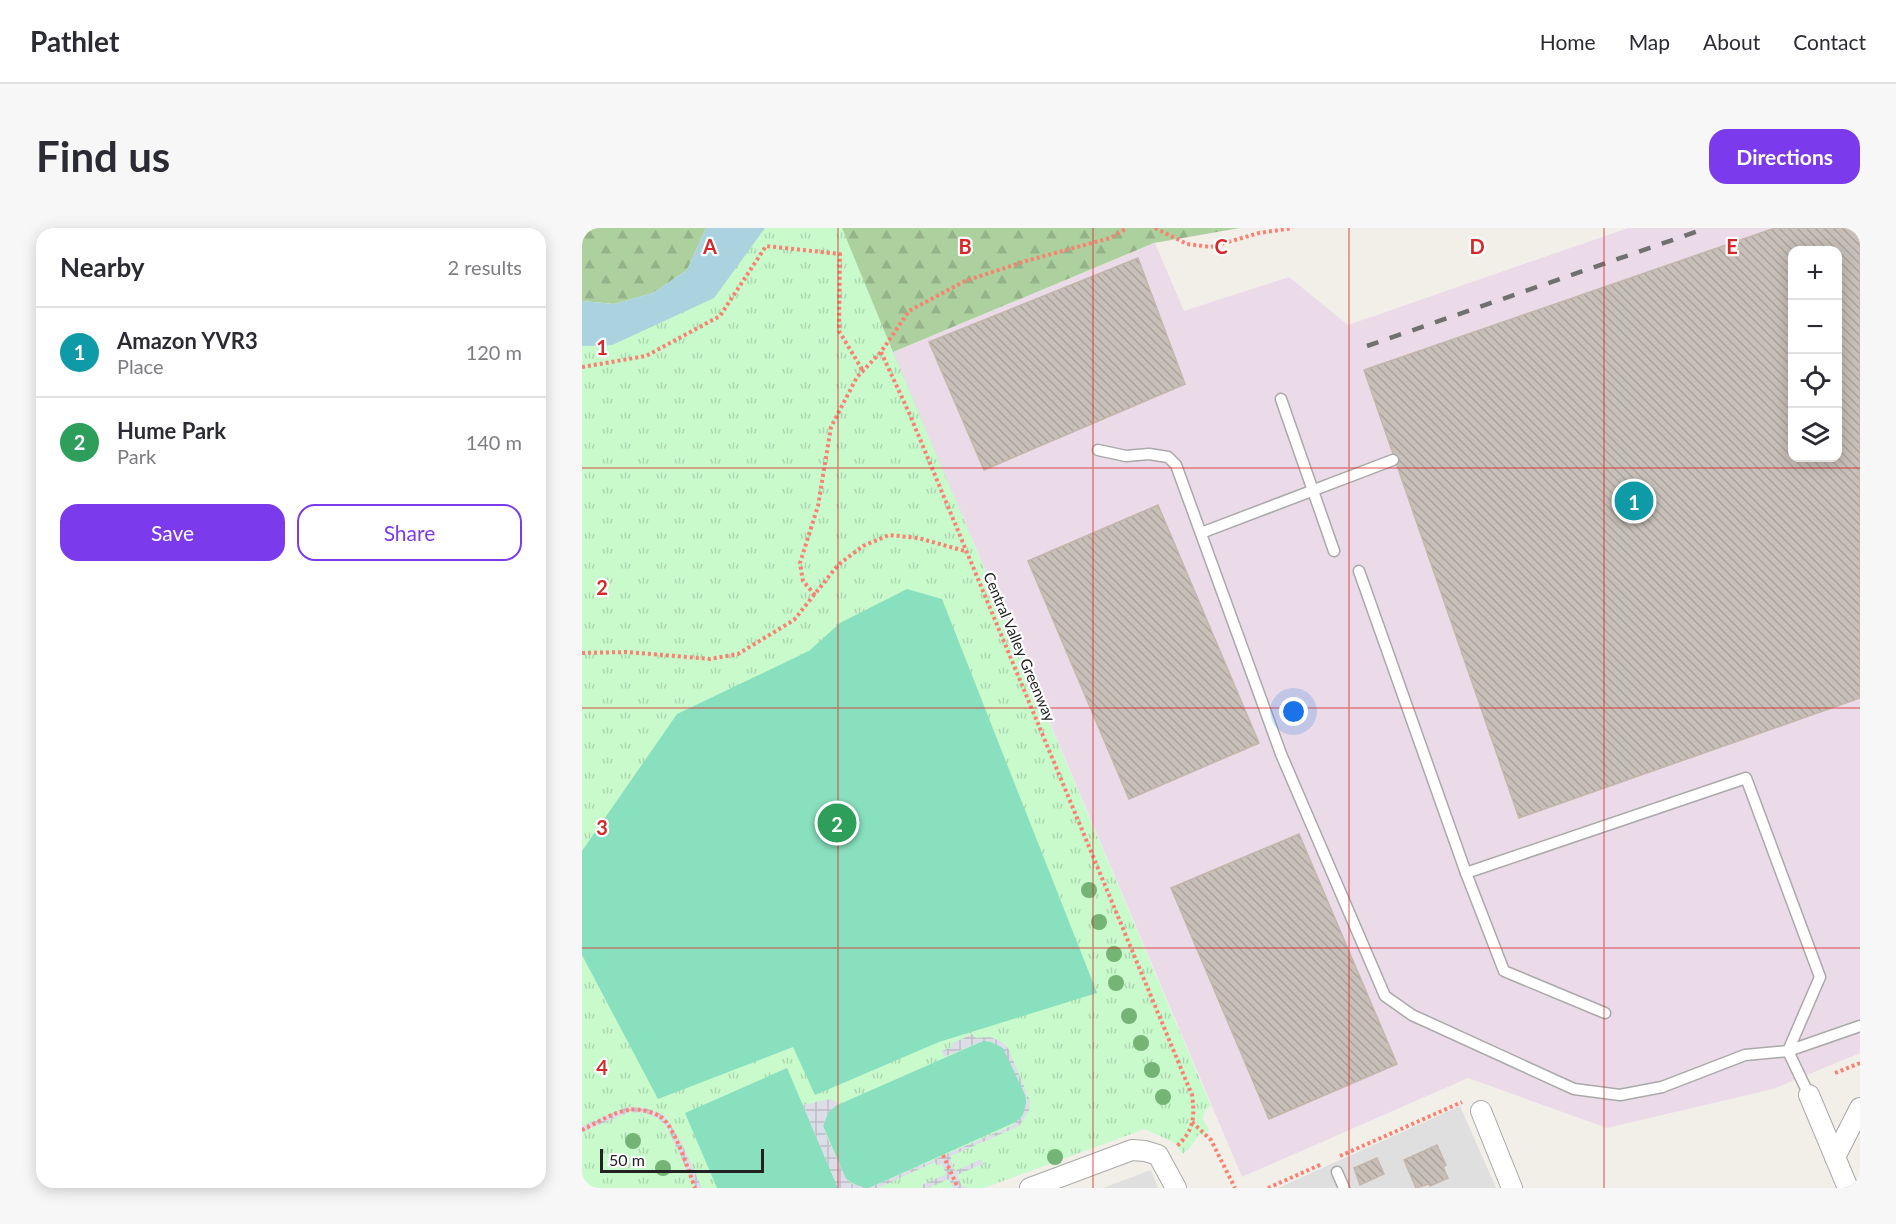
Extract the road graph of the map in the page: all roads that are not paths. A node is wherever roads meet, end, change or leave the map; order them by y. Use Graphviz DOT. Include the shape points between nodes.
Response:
graph roads {
  1 [pos="1281,399"];
  2 [pos="1098,450"];
  3 [pos="1394,460"];
  4 [pos="1313,491"];
  5 [pos="1201,533"];
  6 [pos="1334,551"];
  7 [pos="1359,571"];
  8 [pos="1466,873"];
  9 [pos="1605,1013"];
  10 [pos="1860,1026"];
  11 [pos="1788,1051"];
  12 [pos="1809,1095"];
  13 [pos="1860,1108"];
  14 [pos="1481,1111"];
  15 [pos="1835,1157"];
  16 [pos="1337,1172"];
  17 [pos="1030,1188"];
  18 [pos="1176,1188"];
  19 [pos="1344,1188"];
  20 [pos="1512,1188"];
  21 [pos="1848,1188"];
  1 -- 4 [label="lane"];
  2 -- 5 [label="lane" via="1126,456 1168,457 1176,465"];
  3 -- 4 [label="lane"];
  4 -- 5 [label="lane"];
  4 -- 6 [label="lane"];
  5 -- 11 [label="lane" via="1281,754 1385,996 1412,1015 1574,1089 1620,1095 1662,1087 1744,1055"];
  7 -- 8 [label="lane"];
  8 -- 9 [label="lane" via="1504,971"];
  8 -- 11 [label="lane" via="1746,778 1820,977"];
  10 -- 11 [label="lane"];
  11 -- 12 [label="lane"];
  12 -- 15 [label="street"];
  13 -- 15 [label="street"];
  14 -- 20 [label="street"];
  15 -- 21 [label="street"];
  16 -- 19 [label="lane"];
  17 -- 18 [label="street" via="1132,1150 1158,1155"];
}
